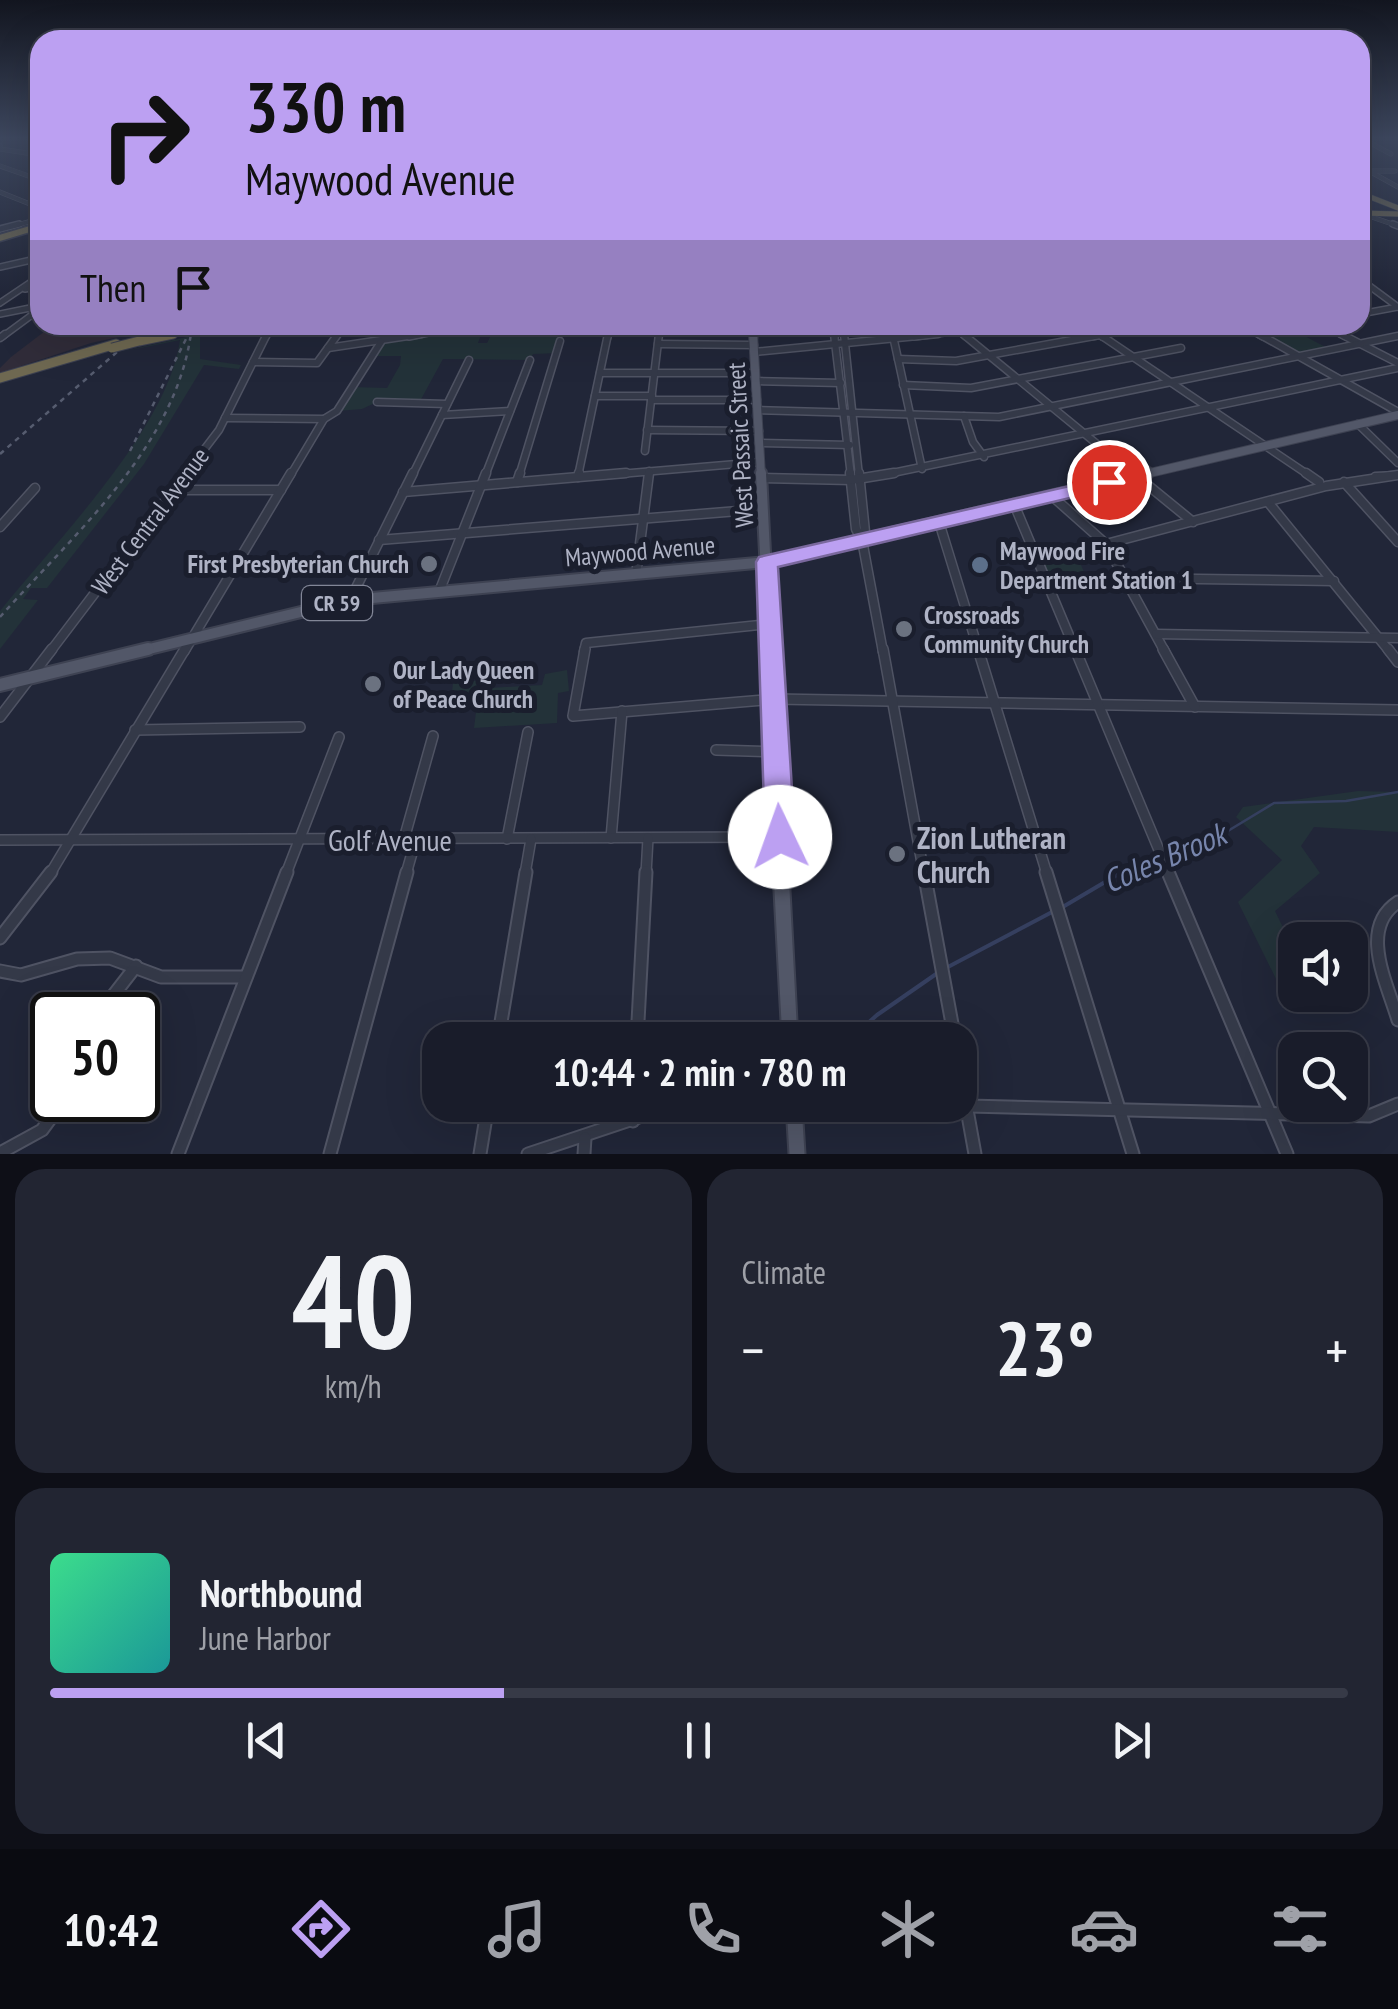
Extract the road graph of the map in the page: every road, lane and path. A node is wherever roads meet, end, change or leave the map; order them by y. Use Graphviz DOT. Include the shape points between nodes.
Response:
graph roads {
  1 [pos="0,192"];
  2 [pos="1370,198"];
  3 [pos="1370,199"];
  4 [pos="1370,201"];
  5 [pos="30,204"];
  6 [pos="1398,209"];
  7 [pos="1370,211"];
  8 [pos="1370,215"];
  9 [pos="1378,216"];
  10 [pos="0,220"];
  11 [pos="30,225"];
  12 [pos="14,226"];
  13 [pos="1398,226"];
  14 [pos="30,228"];
  15 [pos="0,236"];
  16 [pos="30,260"];
  17 [pos="0,269"];
  18 [pos="30,283"];
  19 [pos="1370,287"];
  20 [pos="30,288"];
  21 [pos="20,290"];
  22 [pos="0,303"];
  23 [pos="1398,307"];
  24 [pos="30,309"];
  25 [pos="1370,312"];
  26 [pos="0,314"];
  27 [pos="30,315"];
  28 [pos="165,335"];
  29 [pos="267,335"];
  30 [pos="338,335"];
  31 [pos="416,335"];
  32 [pos="608,335"];
  33 [pos="659,335"];
  34 [pos="753,335"];
  35 [pos="836,335"];
  36 [pos="841,335"];
  37 [pos="910,335"];
  38 [pos="965,335"];
  39 [pos="1100,335"];
  40 [pos="1260,335"];
  41 [pos="1343,335"];
  42 [pos="893,336"];
  43 [pos="1398,336"];
  44 [pos="0,338"];
  45 [pos="560,341"];
  46 [pos="381,342"];
  47 [pos="839,342"];
  48 [pos="658,344"];
  49 [pos="1360,344"];
  50 [pos="330,346"];
  51 [pos="754,348"];
  52 [pos="1181,348"];
  53 [pos="989,355"];
  54 [pos="1298,356"];
  55 [pos="1132,357"];
  56 [pos="255,358"];
  57 [pos="898,359"];
  58 [pos="469,360"];
  59 [pos="530,360"];
  60 [pos="1398,366"];
  61 [pos="654,372"];
  62 [pos="600,373"];
  63 [pos="756,377"];
  64 [pos="0,379"];
  65 [pos="1018,379"];
  66 [pos="1341,380"];
  67 [pos="1169,382"];
  68 [pos="844,383"];
  69 [pos="903,385"];
  70 [pos="595,396"];
  71 [pos="651,398"];
  72 [pos="377,402"];
  73 [pos="447,404"];
  74 [pos="757,405"];
  75 [pos="1051,406"];
  76 [pos="1208,409"];
  77 [pos="510,410"];
  78 [pos="847,412"];
  79 [pos="910,414"];
  80 [pos="1398,414"];
  81 [pos="442,415"];
  82 [pos="964,416"];
  83 [pos="225,418"];
  84 [pos="324,419"];
  85 [pos="1358,424"];
  86 [pos="648,430"];
  87 [pos="759,431"];
  88 [pos="1087,435"];
  89 [pos="760,442"];
  90 [pos="851,445"];
  91 [pos="1264,446"];
  92 [pos="645,451"];
  93 [pos="984,458"];
  94 [pos="760,462"];
  95 [pos="1398,463"];
  96 [pos="922,469"];
  97 [pos="649,471"];
  98 [pos="1398,475"];
  99 [pos="1137,476"];
  100 [pos="578,477"];
  101 [pos="762,478"];
  102 [pos="855,480"];
  103 [pos="517,482"];
  104 [pos="1320,482"];
  105 [pos="1344,482"];
  106 [pos="481,485"];
  107 [pos="36,488"];
  108 [pos="172,490"];
  109 [pos="280,490"];
  110 [pos="404,492"];
  111 [pos="1052,496"];
  112 [pos="1268,502"];
  113 [pos="1014,504"];
  114 [pos="763,509"];
  115 [pos="643,519"];
  116 [pos="939,522"];
  117 [pos="1193,522"];
  118 [pos="0,527"];
  119 [pos="462,534"];
  120 [pos="379,540"];
  121 [pos="862,540"];
  122 [pos="1398,542"];
  123 [pos="1106,544"];
  124 [pos="767,562"];
  125 [pos="636,574"];
  126 [pos="1126,578"];
  127 [pos="1334,581"];
  128 [pos="439,592"];
  129 [pos="350,600"];
  130 [pos="770,624"];
  131 [pos="1156,634"];
  132 [pos="1378,637"];
  133 [pos="1398,638"];
  134 [pos="191,639"];
  135 [pos="1398,662"];
  136 [pos="30,678"];
  137 [pos="0,686"];
  138 [pos="775,699"];
  139 [pos="893,701"];
  140 [pos="997,703"];
  141 [pos="1100,705"];
  142 [pos="1195,707"];
  143 [pos="1398,710"];
  144 [pos="622,711"];
  145 [pos="0,717"];
  146 [pos="300,727"];
  147 [pos="136,730"];
  148 [pos="528,732"];
  149 [pos="339,736"];
  150 [pos="433,736"];
  151 [pos="716,750"];
  152 [pos="776,752"];
  153 [pos="780,837"];
  154 [pos="531,838"];
  155 [pos="611,838"];
  156 [pos="648,838"];
  157 [pos="299,839"];
  158 [pos="410,839"];
  159 [pos="507,839"];
  160 [pos="0,840"];
  161 [pos="68,840"];
  162 [pos="1398,902"];
  163 [pos="0,938"];
  164 [pos="136,966"];
  165 [pos="0,971"];
  166 [pos="246,978"];
  167 [pos="116,992"];
  168 [pos="1398,1020"];
  169 [pos="501,1022"];
  170 [pos="639,1022"];
  171 [pos="789,1022"];
  172 [pos="951,1022"];
  173 [pos="1398,1104"];
  174 [pos="977,1106"];
  175 [pos="1120,1110"];
  176 [pos="1270,1114"];
  177 [pos="48,1122"];
  178 [pos="485,1122"];
  179 [pos="631,1122"];
  180 [pos="795,1122"];
  181 [pos="969,1122"];
  182 [pos="585,1138"];
  183 [pos="0,1152"];
  184 [pos="178,1154"];
  185 [pos="330,1154"];
  186 [pos="480,1154"];
  187 [pos="528,1154"];
  188 [pos="584,1154"];
  189 [pos="798,1154"];
  190 [pos="975,1154"];
  191 [pos="1133,1154"];
  192 [pos="1286,1154"];
  1 -- 5 [label="street"];
  2 -- 6 [label="highway"];
  3 -- 6 [label="highway"];
  4 -- 7 [label="highway" via="1382,208"];
  6 -- 9 [label="highway"];
  8 -- 9 [label="highway"];
  9 -- 13 [label="street"];
  10 -- 12 [label="street"];
  11 -- 12 [label="street"];
  12 -- 15 [label="street"];
  14 -- 15 [label="highway"];
  16 -- 17 [label="street"];
  18 -- 21 [label="street"];
  19 -- 23 [label="street"];
  20 -- 21 [label="street"];
  21 -- 22 [label="street"];
  23 -- 25 [label="street"];
  24 -- 26 [label="street"];
  27 -- 44 [label="street"];
  28 -- 64 [label="highway, bridge"];
  29 -- 56 [label="street, West Central Avenue"];
  30 -- 50 [label="street"];
  31 -- 46 [label="street"];
  32 -- 62 [label="street"];
  33 -- 48 [label="street"];
  34 -- 51 [label="main road, West Passaic Street"];
  35 -- 47 [label="street"];
  36 -- 47 [label="street"];
  37 -- 42 [label="street"];
  38 -- 53 [label="street"];
  39 -- 53 [label="street"];
  39 -- 55 [label="street"];
  40 -- 54 [label="street"];
  41 -- 49 [label="street"];
  42 -- 47 [label="street"];
  42 -- 57 [label="street"];
  43 -- 49 [label="street"];
  45 -- 103 [label="street"];
  46 -- 50 [label="street"];
  46 -- 84 [label="street" via="337,411"];
  47 -- 51 [label="street"];
  47 -- 68 [label="street"];
  48 -- 51 [label="street"];
  48 -- 61 [label="street"];
  49 -- 54 [label="street"];
  49 -- 60 [label="street"];
  50 -- 56 [label="street" via="317,363"];
  51 -- 63 [label="main road, West Passaic Street"];
  52 -- 55 [label="street"];
  53 -- 57 [label="street"];
  53 -- 65 [label="street"];
  54 -- 66 [label="street"];
  54 -- 67 [label="street"];
  55 -- 65 [label="street"];
  55 -- 67 [label="street"];
  56 -- 83 [label="street, West Central Avenue"];
  57 -- 69 [label="street"];
  58 -- 73 [label="street"];
  59 -- 77 [label="street"];
  60 -- 66 [label="street"];
  61 -- 62 [label="street"];
  61 -- 63 [label="street"];
  61 -- 71 [label="street"];
  62 -- 70 [label="street"];
  63 -- 68 [label="street"];
  63 -- 74 [label="main road, West Passaic Street"];
  65 -- 69 [label="street" via="971,388"];
  65 -- 75 [label="street"];
  66 -- 76 [label="street"];
  66 -- 80 [label="street"];
  67 -- 75 [label="street"];
  67 -- 76 [label="street"];
  68 -- 78 [label="street"];
  69 -- 79 [label="street"];
  70 -- 71 [label="street"];
  70 -- 100 [label="street"];
  71 -- 74 [label="street"];
  71 -- 86 [label="street"];
  72 -- 73 [label="street"];
  73 -- 81 [label="street"];
  74 -- 78 [label="street"];
  74 -- 87 [label="main road, West Passaic Street"];
  75 -- 82 [label="street"];
  75 -- 88 [label="street"];
  76 -- 88 [label="street"];
  76 -- 91 [label="street"];
  77 -- 81 [label="street"];
  77 -- 106 [label="street"];
  78 -- 79 [label="street"];
  78 -- 90 [label="street"];
  79 -- 82 [label="street"];
  79 -- 96 [label="street"];
  80 -- 85 [label="main road, Maywood Avenue / CR 59"];
  81 -- 110 [label="street"];
  82 -- 93 [label="street"];
  83 -- 84 [label="street"];
  83 -- 108 [label="street, West Central Avenue"];
  84 -- 109 [label="street"];
  85 -- 91 [label="main road, Maywood Avenue / CR 59"];
  85 -- 95 [label="street"];
  86 -- 87 [label="street"];
  86 -- 92 [label="street"];
  87 -- 89 [label="main road, West Passaic Street"];
  88 -- 93 [label="street"];
  88 -- 99 [label="street"];
  89 -- 90 [label="street"];
  89 -- 94 [label="main road, West Passaic Street"];
  90 -- 102 [label="street"];
  91 -- 99 [label="main road, Maywood Avenue / CR 59"];
  91 -- 104 [label="street"];
  93 -- 96 [label="street"];
  94 -- 97 [label="street"];
  94 -- 101 [label="main road, West Passaic Street"];
  96 -- 102 [label="street"];
  97 -- 100 [label="street"];
  97 -- 115 [label="street"];
  98 -- 105 [label="street"];
  99 -- 111 [label="main road, Maywood Avenue / CR 59"];
  99 -- 117 [label="street"];
  100 -- 103 [label="street"];
  101 -- 102 [label="street"];
  101 -- 114 [label="main road, West Passaic Street"];
  102 -- 121 [label="street"];
  103 -- 106 [label="street"];
  105 -- 112 [label="street"];
  105 -- 122 [label="street"];
  106 -- 110 [label="street"];
  106 -- 119 [label="street"];
  107 -- 118 [label="street"];
  108 -- 109 [label="street"];
  108 -- 136 [label="street, West Central Avenue"];
  109 -- 134 [label="street"];
  110 -- 120 [label="street"];
  111 -- 113 [label="main road, Maywood Avenue / CR 59"];
  111 -- 123 [label="street"];
  112 -- 117 [label="street"];
  112 -- 127 [label="street"];
  113 -- 116 [label="main road, Maywood Avenue / CR 59"];
  113 -- 141 [label="street"];
  114 -- 115 [label="street"];
  114 -- 124 [label="main road, West Passaic Street"];
  115 -- 119 [label="street"];
  115 -- 125 [label="street"];
  116 -- 121 [label="main road, Maywood Avenue / CR 59"];
  116 -- 140 [label="street"];
  117 -- 123 [label="street"];
  119 -- 120 [label="street"];
  119 -- 128 [label="street"];
  120 -- 129 [label="street"];
  121 -- 124 [label="main road, Maywood Avenue / CR 59"];
  121 -- 139 [label="street"];
  123 -- 126 [label="street"];
  124 -- 125 [label="main road, Maywood Avenue / CR 59"];
  124 -- 130 [label="main road, West Passaic Street"];
  125 -- 128 [label="main road, Maywood Avenue / CR 59"];
  126 -- 127 [label="street"];
  126 -- 131 [label="street"];
  127 -- 132 [label="street"];
  128 -- 129 [label="main road, Maywood Avenue / CR 59"];
  129 -- 134 [label="main road, Maywood Avenue / CR 59"];
  130 -- 138 [label="main road, West Passaic Street"];
  130 -- 144 [label="street" via="586,643 574,716"];
  131 -- 132 [label="street"];
  131 -- 142 [label="street"];
  132 -- 133 [label="street"];
  132 -- 135 [label="street"];
  134 -- 136 [label="main road, Maywood Avenue / CR 59"];
  134 -- 147 [label="street"];
  136 -- 137 [label="main road, Maywood Avenue / CR 59"];
  136 -- 145 [label="street, West Central Avenue"];
  138 -- 139 [label="street"];
  138 -- 144 [label="street"];
  138 -- 152 [label="main road, West Passaic Street"];
  139 -- 140 [label="street"];
  139 -- 172 [label="street"];
  140 -- 141 [label="street"];
  140 -- 175 [label="street"];
  141 -- 142 [label="street"];
  141 -- 176 [label="street"];
  142 -- 143 [label="street"];
  144 -- 155 [label="street"];
  146 -- 147 [label="street"];
  147 -- 161 [label="street"];
  148 -- 159 [label="street"];
  149 -- 157 [label="street"];
  150 -- 158 [label="street"];
  151 -- 152 [label="street"];
  152 -- 153 [label="main road, West Passaic Street"];
  153 -- 156 [label="street, Golf Avenue"];
  153 -- 171 [label="main road, West Passaic Street"];
  154 -- 155 [label="street, Golf Avenue"];
  154 -- 159 [label="street, Golf Avenue"];
  154 -- 169 [label="street"];
  155 -- 156 [label="street, Golf Avenue"];
  156 -- 170 [label="street"];
  157 -- 158 [label="street, Golf Avenue"];
  157 -- 161 [label="street, Golf Avenue"];
  157 -- 166 [label="street"];
  158 -- 159 [label="street, Golf Avenue"];
  158 -- 185 [label="street"];
  160 -- 161 [label="street, Golf Avenue"];
  161 -- 163 [label="street" via="42,887"];
  162 -- 168 [label="street" via="1376,926"];
  164 -- 165 [label="street" via="94,957 21,975"];
  164 -- 166 [label="street" via="161,978"];
  164 -- 167 [label="street"];
  166 -- 184 [label="street"];
  173 -- 176 [label="street" via="1369,1116"];
  174 -- 175 [label="street"];
  175 -- 176 [label="street"];
  175 -- 191 [label="street"];
  176 -- 192 [label="street"];
  177 -- 183 [label="street"];
  178 -- 186 [label="street"];
  179 -- 182 [label="street"];
  180 -- 189 [label="main road"];
  181 -- 190 [label="street"];
  182 -- 187 [label="street"];
  182 -- 188 [label="street"];
}
